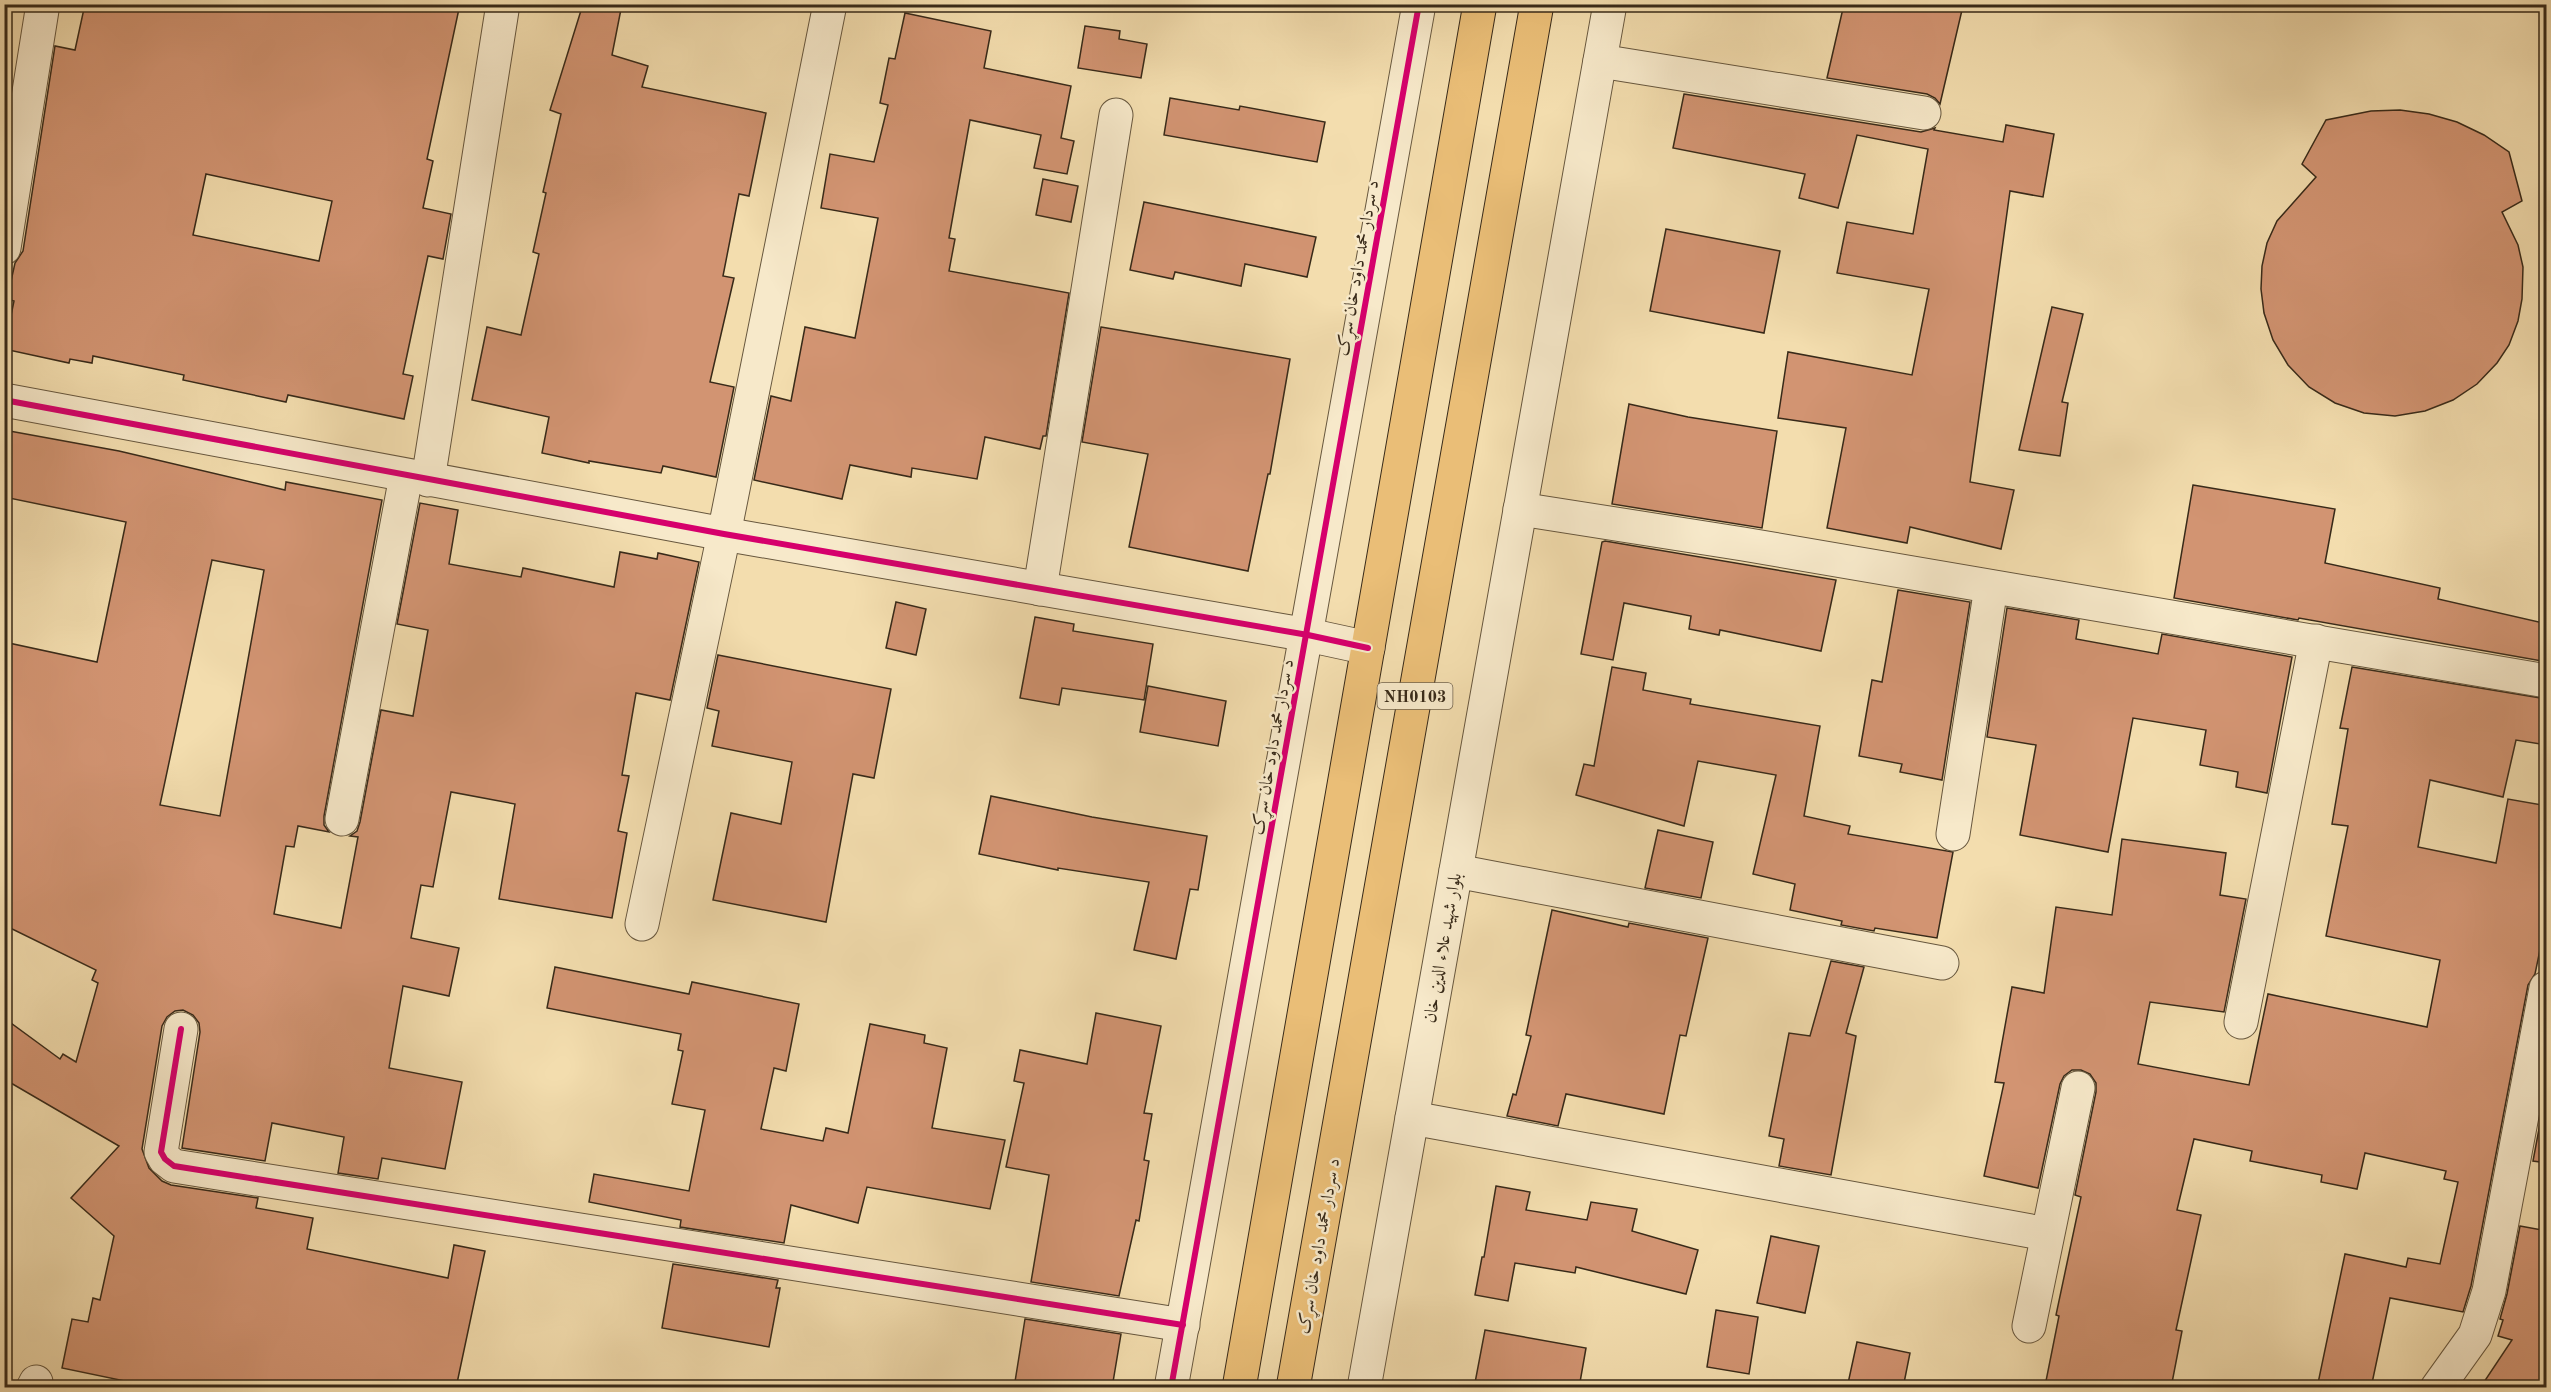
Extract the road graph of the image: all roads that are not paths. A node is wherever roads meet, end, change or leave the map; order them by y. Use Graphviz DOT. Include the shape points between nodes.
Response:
graph roads {
  1 [pos="43,4"];
  2 [pos="504,4"];
  3 [pos="830,4"];
  4 [pos="1419,4"];
  5 [pos="1480,4"];
  6 [pos="1537,4"];
  7 [pos="1610,4"];
  8 [pos="1600,61"];
  9 [pos="1924,113"];
  10 [pos="1116,115"];
  11 [pos="4,248"];
  12 [pos="4,400"];
  13 [pos="417,478"];
  14 [pos="1520,509"];
  15 [pos="724,534"];
  16 [pos="1991,587"];
  17 [pos="1040,589"];
  18 [pos="1308,635"];
  19 [pos="2316,641"];
  20 [pos="1368,648"];
  21 [pos="2547,681"];
  22 [pos="342,819"];
  23 [pos="1953,834"];
  24 [pos="1456,871"];
  25 [pos="642,924"];
  26 [pos="1942,963"];
  27 [pos="2547,988"];
  28 [pos="2241,1022"];
  29 [pos="181,1029"];
  30 [pos="2078,1088"];
  31 [pos="1412,1118"];
  32 [pos="2047,1234"];
  33 [pos="1182,1325"];
  34 [pos="2029,1326"];
  35 [pos="1171,1388"];
  36 [pos="1239,1388"];
  37 [pos="1293,1388"];
  38 [pos="1364,1388"];
  39 [pos="2437,1388"];
  1 -- 11 [label="street"];
  2 -- 13 [label="street"];
  3 -- 15 [label="street"];
  4 -- 18 [label="street, د سردار محمد داود خان سړک"];
  5 -- 20 [label="highway, NH0103"];
  6 -- 37 [label="highway, د سردار محمد داود خان سړک / NH0103"];
  7 -- 8 [label="street"];
  8 -- 9 [label="street"];
  8 -- 14 [label="street"];
  10 -- 17 [label="street"];
  12 -- 13 [label="street"];
  13 -- 15 [label="street"];
  13 -- 22 [label="street"];
  14 -- 16 [label="street"];
  14 -- 24 [label="street, بلوار شهید علاء الدین خان"];
  15 -- 17 [label="street"];
  15 -- 25 [label="street"];
  16 -- 19 [label="street"];
  16 -- 23 [label="street"];
  17 -- 18 [label="street"];
  18 -- 20 [label="street"];
  18 -- 33 [label="street, د سردار محمد داود خان سړک"];
  19 -- 21 [label="street"];
  19 -- 28 [label="street"];
  20 -- 36 [label="highway, NH0103"];
  24 -- 26 [label="street"];
  24 -- 31 [label="street, بلوار شهید علاء الدین خان"];
  27 -- 39 [label="street" via="2489,1291 2475,1335"];
  29 -- 33 [label="street" via="161,1152 174,1166"];
  30 -- 32 [label="street"];
  31 -- 32 [label="street"];
  31 -- 38 [label="street, بلوار شهید علاء الدین خان"];
  32 -- 34 [label="street"];
  33 -- 35 [label="street, د سردار محمد داود خان سړک"];
}
